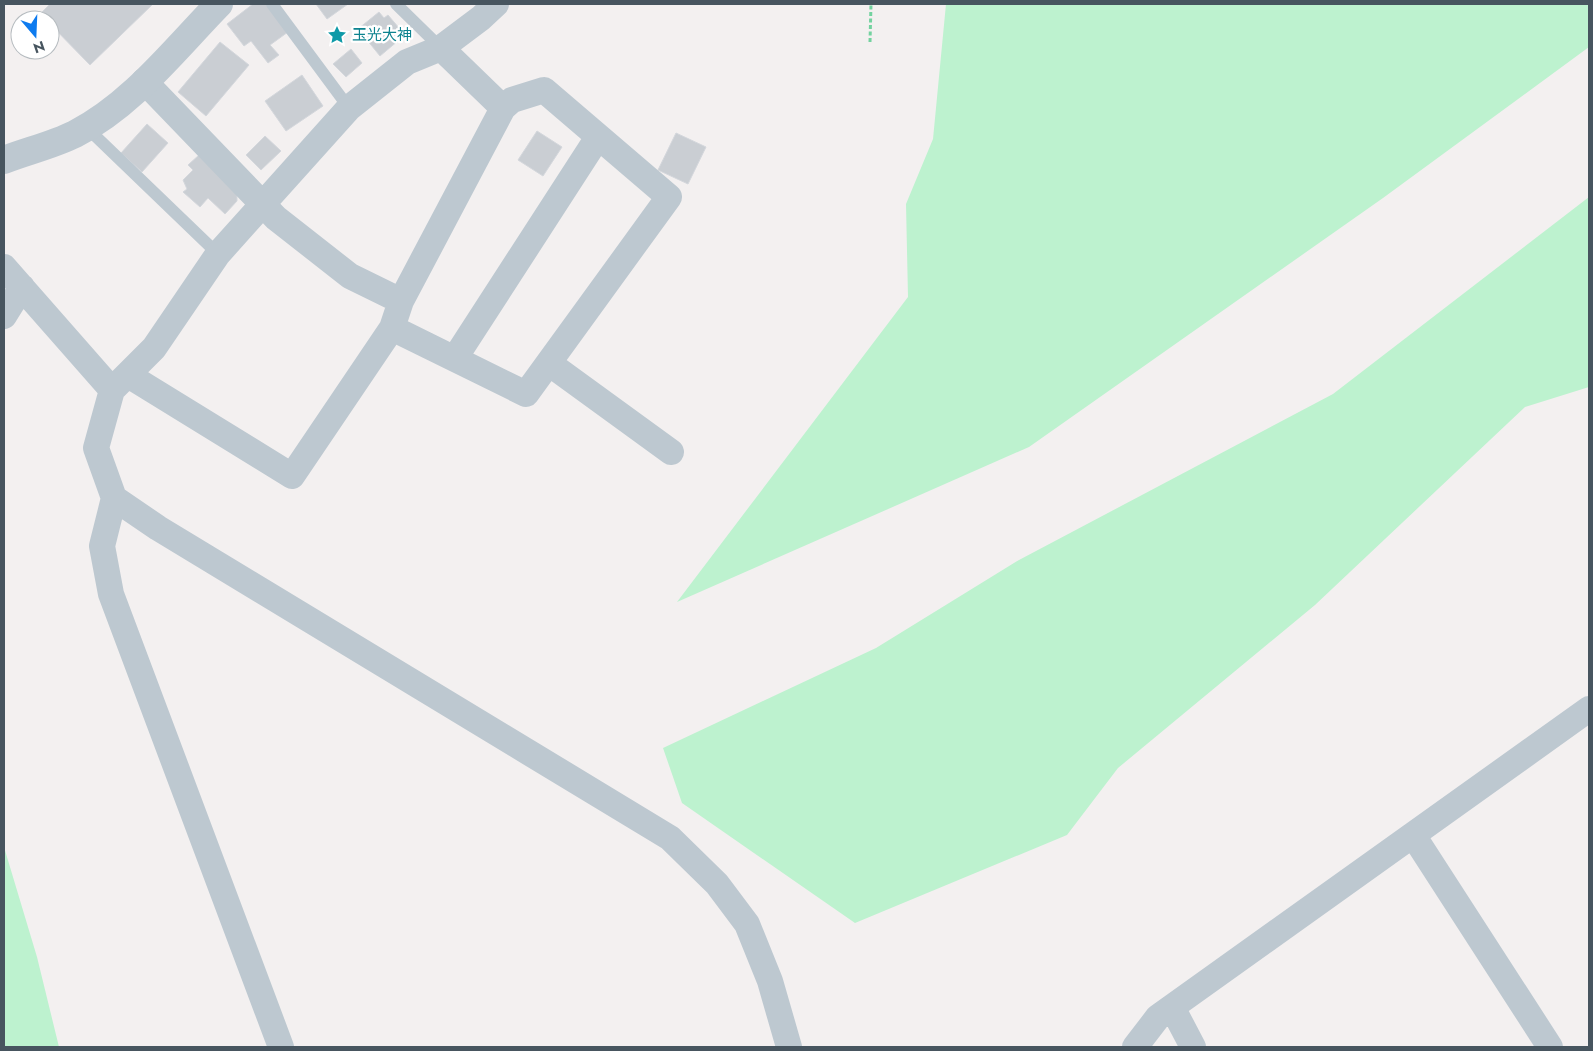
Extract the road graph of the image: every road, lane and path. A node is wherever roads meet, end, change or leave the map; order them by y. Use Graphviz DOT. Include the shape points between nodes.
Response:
graph roads {
  1 [pos="219,4"];
  2 [pos="272,4"];
  3 [pos="396,4"];
  4 [pos="496,4"];
  5 [pos="872,4"];
  6 [pos="870,42"];
  7 [pos="441,48"];
  8 [pos="144,81"];
  9 [pos="349,108"];
  10 [pos="503,108"];
  11 [pos="86,127"];
  12 [pos="598,137"];
  13 [pos="4,160"];
  14 [pos="262,202"];
  15 [pos="218,254"];
  16 [pos="4,267"];
  17 [pos="22,287"];
  18 [pos="401,301"];
  19 [pos="4,316"];
  20 [pos="392,328"];
  21 [pos="455,358"];
  22 [pos="550,364"];
  23 [pos="120,382"];
  24 [pos="671,452"];
  25 [pos="114,498"];
  26 [pos="1589,709"];
  27 [pos="1413,835"];
  28 [pos="1172,1007"];
  29 [pos="281,1047"];
  30 [pos="789,1047"];
  31 [pos="1135,1047"];
  32 [pos="1193,1047"];
  33 [pos="1550,1047"];
  1 -- 8 [label="street"];
  2 -- 9 [label="lane"];
  3 -- 7 [label="lane"];
  4 -- 7 [label="street"];
  5 -- 6 [label="path"];
  7 -- 9 [label="street" via="407,62"];
  7 -- 10 [label="street"];
  8 -- 11 [label="street" via="108,113"];
  8 -- 14 [label="street"];
  9 -- 14 [label="street"];
  10 -- 12 [label="street" via="512,100 544,90"];
  10 -- 18 [label="street"];
  11 -- 13 [label="street"];
  11 -- 15 [label="lane"];
  12 -- 21 [label="street"];
  12 -- 22 [label="street" via="669,197"];
  14 -- 15 [label="street"];
  14 -- 18 [label="street" via="276,218 350,276"];
  15 -- 23 [label="street" via="154,348"];
  16 -- 17 [label="street"];
  17 -- 19 [label="street"];
  17 -- 23 [label="street"];
  18 -- 20 [label="street"];
  20 -- 21 [label="street"];
  20 -- 23 [label="street" via="292,476"];
  21 -- 22 [label="street" via="526,394"];
  22 -- 24 [label="street"];
  23 -- 25 [label="street" via="96,448"];
  25 -- 29 [label="street" via="102,546 111,594"];
  25 -- 30 [label="street" via="158,528 670,838 717,884 748,924 770,981"];
  26 -- 27 [label="street"];
  27 -- 28 [label="street"];
  27 -- 33 [label="street"];
  28 -- 31 [label="street" via="1158,1017"];
  28 -- 32 [label="street"];
}
